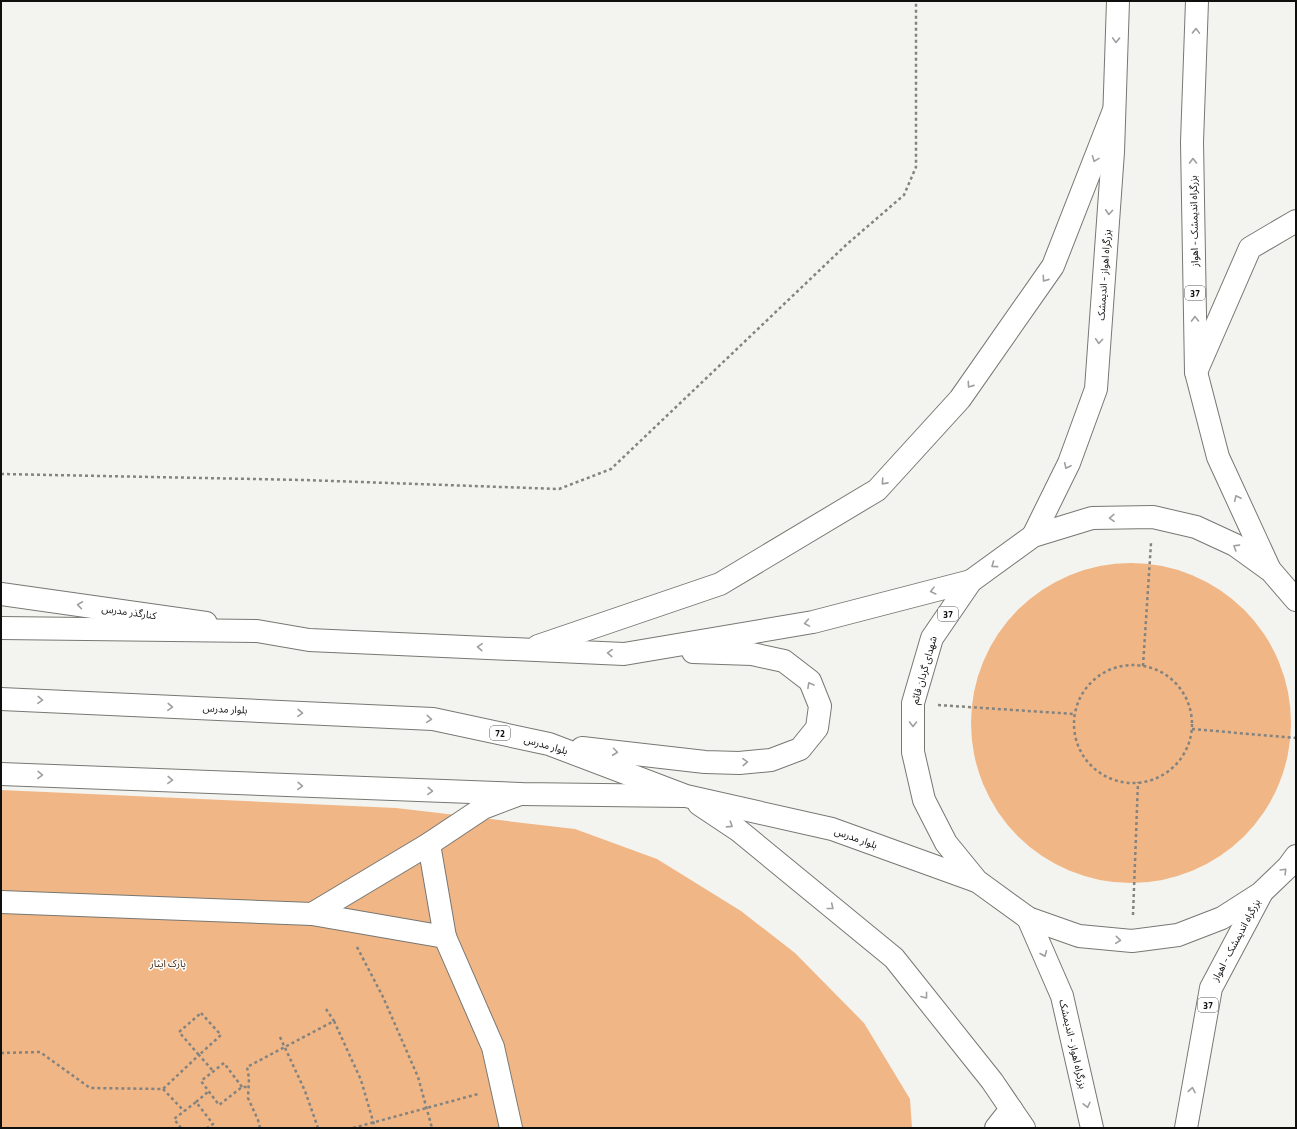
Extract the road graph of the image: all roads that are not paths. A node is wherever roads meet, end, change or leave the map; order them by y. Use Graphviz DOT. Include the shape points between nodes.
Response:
graph roads {
  1 [pos="1118,1"];
  2 [pos="1197,1"];
  3 [pos="1114,110"];
  4 [pos="1296,221"];
  5 [pos="1196,372"];
  6 [pos="1033,536"];
  7 [pos="1271,572"];
  8 [pos="971,582"];
  9 [pos="1,594"];
  10 [pos="1296,600"];
  11 [pos="1,628"];
  12 [pos="257,630"];
  13 [pos="526,650"];
  14 [pos="642,651"];
  15 [pos="1,699"];
  16 [pos="549,744"];
  17 [pos="1,774"];
  18 [pos="520,794"];
  19 [pos="686,796"];
  20 [pos="429,844"];
  21 [pos="1296,856"];
  22 [pos="977,881"];
  23 [pos="1261,893"];
  24 [pos="1,902"];
  25 [pos="312,914"];
  26 [pos="1028,918"];
  27 [pos="445,937"];
  28 [pos="1011,1109"];
  29 [pos="511,1128"];
  30 [pos="996,1128"];
  31 [pos="1024,1128"];
  32 [pos="1092,1128"];
  33 [pos="1186,1128"];
  1 -- 3 [label="main road, بزرگراه اهواز - اندیمشک / 37, one-way"];
  5 -- 2 [label="main road, بزرگراه اندیمشک - اهواز / 37, one-way" via="1192,142"];
  3 -- 6 [label="main road, بزرگراه اهواز - اندیمشک / 37, one-way" via="1096,389 1069,463"];
  3 -- 13 [label="main road, one-way" via="1053,266 960,399 877,490 720,584"];
  4 -- 5 [label="main road" via="1250,248"];
  7 -- 5 [label="main road, بزرگراه اندیمشک - اهواز / 37, one-way" via="1218,457"];
  7 -- 6 [label="main road, شهدای گردان قائم / 37, one-way" via="1236,545 1196,527 1153,517 1092,518"];
  6 -- 8 [label="main road, شهدای گردان قائم / 37, one-way"];
  7 -- 10 [label="main road, شهدای گردان قائم / 37"];
  8 -- 14 [label="main road, one-way" via="813,622"];
  8 -- 22 [label="main road, شهدای گردان قائم / 37, one-way" via="932,638 913,703 913,752 924,800 946,843"];
  12 -- 9 [label="main road, کنارگذر مدرس, one-way"];
  11 -- 12 [label="main road"];
  13 -- 12 [label="main road, one-way" via="309,640"];
  14 -- 13 [label="main road, one-way" via="624,654"];
  16 -- 14 [label="main road, one-way" via="705,762 739,763 771,760 800,749 817,728 820,706 810,681 784,661 752,654"];
  15 -- 16 [label="main road, بلوار مدرس / 72, one-way" via="433,719"];
  16 -- 19 [label="main road, بلوار مدرس / 72"];
  17 -- 18 [label="main road, one-way"];
  18 -- 19 [label="main road"];
  18 -- 20 [label="main road" via="483,808"];
  19 -- 22 [label="main road, بلوار مدرس / 72" via="832,829"];
  19 -- 28 [label="main road, one-way" via="738,830 894,958"];
  20 -- 25 [label="main road"];
  20 -- 27 [label="main road"];
  23 -- 21 [label="main road, شهدای گردان قائم / 37, one-way"];
  22 -- 26 [label="main road, شهدای گردان قائم / 37"];
  26 -- 23 [label="main road, شهدای گردان قائم / 37, one-way" via="1079,936 1132,941 1178,935 1222,918"];
  33 -- 23 [label="main road, بزرگراه اندیمشک - اهواز / 37, one-way" via="1211,988"];
  24 -- 25 [label="main road"];
  25 -- 27 [label="main road"];
  26 -- 32 [label="main road, بزرگراه اهواز - اندیمشک, one-way" via="1062,996"];
  27 -- 29 [label="main road" via="493,1047"];
  28 -- 30 [label="main road"];
  28 -- 31 [label="main road"];
}
